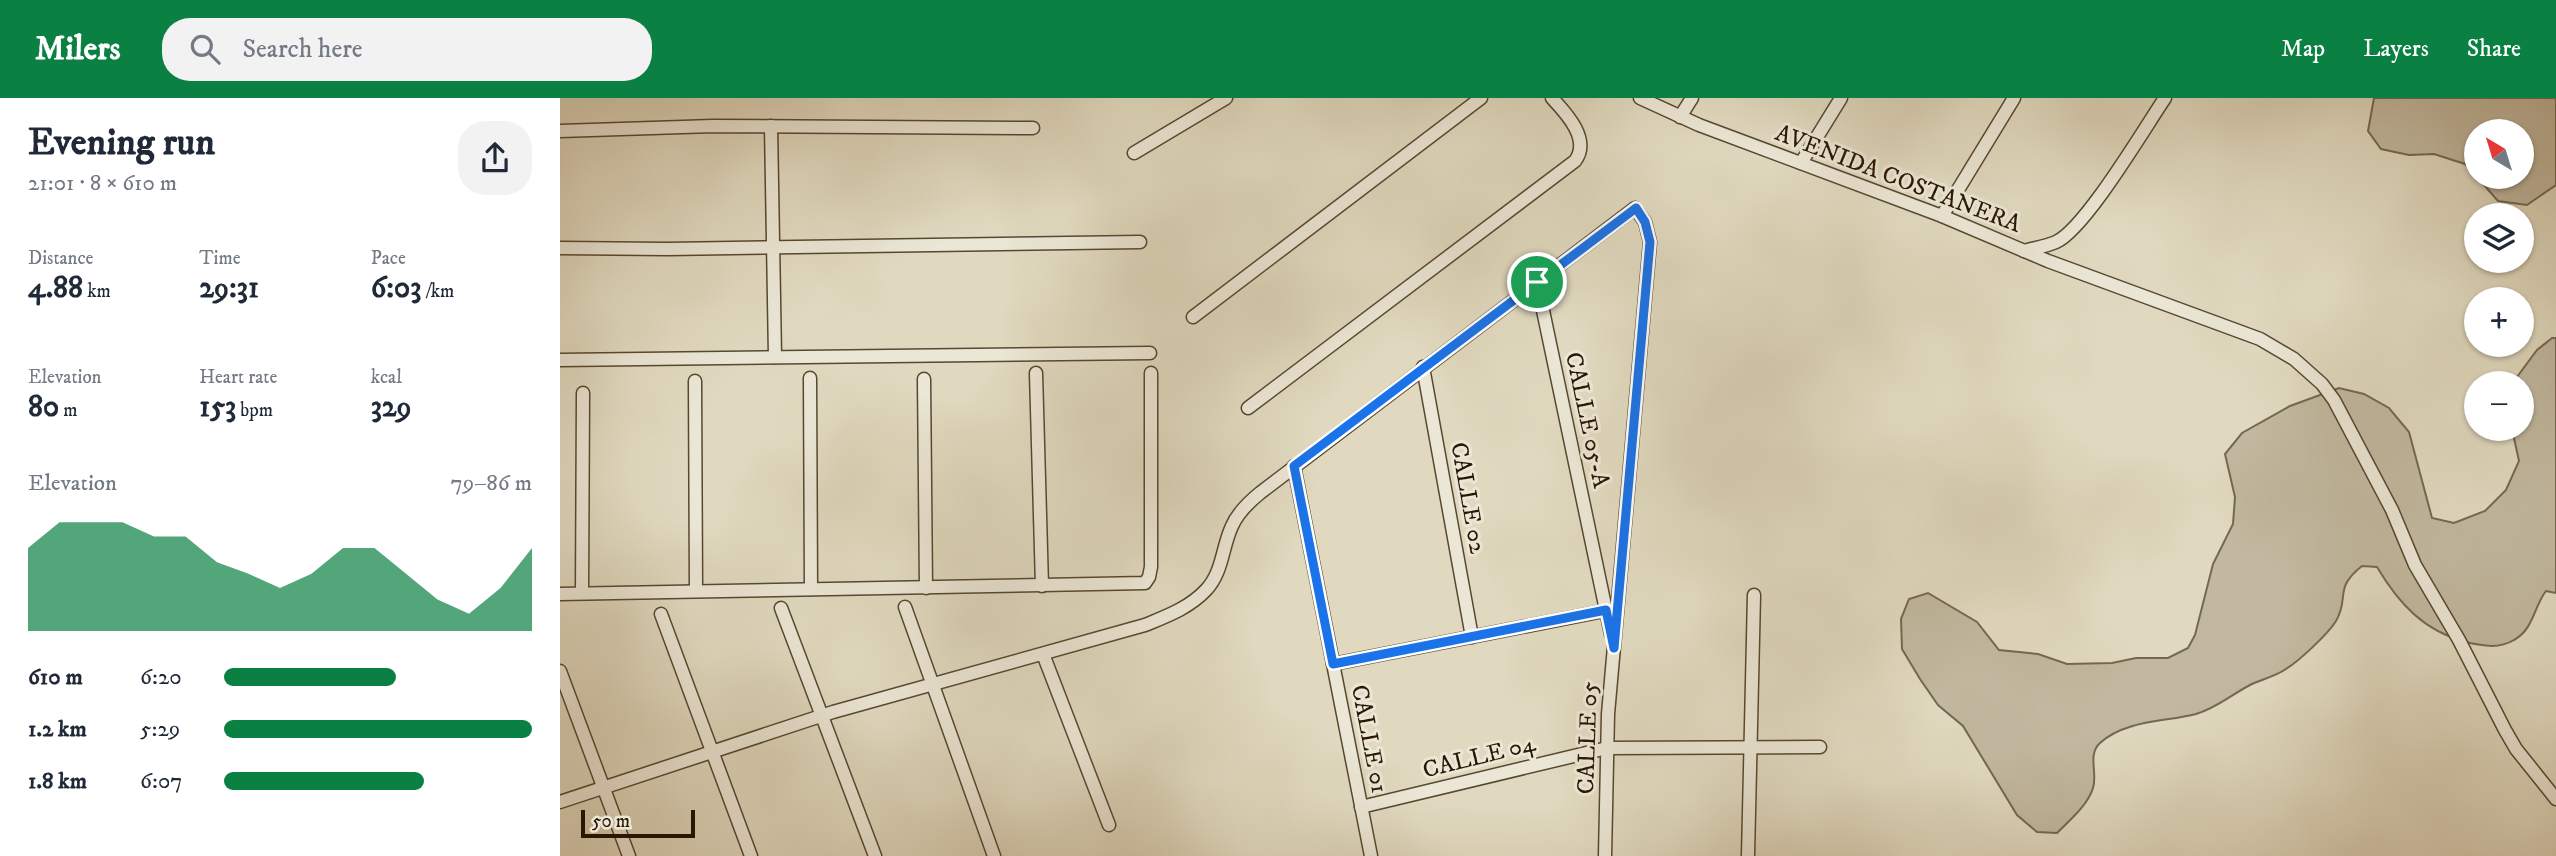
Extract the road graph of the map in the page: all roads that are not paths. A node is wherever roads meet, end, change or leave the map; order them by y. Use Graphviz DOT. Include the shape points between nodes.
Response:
graph roads {
  1 [pos="1226,98"];
  2 [pos="1481,98"];
  3 [pos="1640,98"];
  4 [pos="1692,98"];
  5 [pos="1841,98"];
  6 [pos="2014,98"];
  7 [pos="2165,98"];
  8 [pos="1558,100"];
  9 [pos="1680,117"];
  10 [pos="771,126"];
  11 [pos="1033,128"];
  12 [pos="560,131"];
  13 [pos="1134,153"];
  14 [pos="1801,163"];
  15 [pos="1942,216"];
  16 [pos="1140,242"];
  17 [pos="773,247"];
  18 [pos="560,248"];
  19 [pos="2024,251"];
  20 [pos="1537,282"];
  21 [pos="1193,317"];
  22 [pos="1150,353"];
  23 [pos="775,357"];
  24 [pos="560,360"];
  25 [pos="1423,367"];
  26 [pos="1036,373"];
  27 [pos="1151,373"];
  28 [pos="810,377"];
  29 [pos="924,379"];
  30 [pos="695,381"];
  31 [pos="583,393"];
  32 [pos="1248,408"];
  33 [pos="1294,466"];
  34 [pos="1042,586"];
  35 [pos="926,588"];
  36 [pos="811,589"];
  37 [pos="696,591"];
  38 [pos="582,593"];
  39 [pos="560,594"];
  40 [pos="1754,595"];
  41 [pos="905,607"];
  42 [pos="781,608"];
  43 [pos="1612,609"];
  44 [pos="661,614"];
  45 [pos="1472,636"];
  46 [pos="1043,654"];
  47 [pos="1333,664"];
  48 [pos="560,671"];
  49 [pos="932,685"];
  50 [pos="822,716"];
  51 [pos="1750,747"];
  52 [pos="1820,747"];
  53 [pos="1607,748"];
  54 [pos="711,752"];
  55 [pos="603,788"];
  56 [pos="2556,799"];
  57 [pos="560,802"];
  58 [pos="1361,807"];
  59 [pos="1109,825"];
  60 [pos="629,856"];
  61 [pos="751,856"];
  62 [pos="875,856"];
  63 [pos="994,856"];
  64 [pos="1371,856"];
  65 [pos="1605,856"];
  66 [pos="1748,856"];
  1 -- 13 [label="street"];
  2 -- 21 [label="street"];
  3 -- 9 [label="street, AVENIDA COSTANERA"];
  4 -- 9 [label="street"];
  5 -- 14 [label="street"];
  6 -- 15 [label="street"];
  7 -- 19 [label="street" via="2087,213 2057,242"];
  8 -- 32 [label="street" via="1581,144 1575,161"];
  9 -- 14 [label="street, AVENIDA COSTANERA"];
  10 -- 11 [label="street"];
  10 -- 12 [label="street"];
  10 -- 17 [label="street"];
  14 -- 15 [label="street, AVENIDA COSTANERA"];
  15 -- 19 [label="street, AVENIDA COSTANERA"];
  16 -- 17 [label="street"];
  17 -- 18 [label="street"];
  17 -- 23 [label="street"];
  19 -- 56 [label="street, AVENIDA COSTANERA" via="2260,339 2281,349 2322,384 2351,429 2415,565 2511,740"];
  20 -- 25 [label="street"];
  20 -- 43 [label="street, CALLE 05-A"];
  20 -- 43 [label="street, CALLE 05" via="1636,208 1650,242"];
  22 -- 23 [label="street"];
  23 -- 24 [label="street"];
  25 -- 33 [label="street"];
  25 -- 45 [label="street, CALLE 02"];
  26 -- 34 [label="street"];
  27 -- 34 [label="street" via="1149,577 1138,584"];
  28 -- 36 [label="street"];
  29 -- 35 [label="street"];
  30 -- 37 [label="street"];
  31 -- 38 [label="street"];
  33 -- 46 [label="street" via="1246,505 1231,526 1220,567 1207,589 1181,610"];
  33 -- 47 [label="street, CALLE 01"];
  34 -- 35 [label="street"];
  35 -- 36 [label="street"];
  36 -- 37 [label="street"];
  37 -- 38 [label="street"];
  38 -- 39 [label="street"];
  40 -- 51 [label="street"];
  41 -- 49 [label="street"];
  42 -- 50 [label="street"];
  43 -- 45 [label="street"];
  43 -- 53 [label="street, CALLE 05"];
  44 -- 54 [label="street"];
  45 -- 47 [label="street"];
  46 -- 49 [label="street"];
  46 -- 59 [label="street"];
  47 -- 58 [label="street, CALLE 01"];
  48 -- 55 [label="street"];
  49 -- 50 [label="street"];
  49 -- 63 [label="street"];
  50 -- 54 [label="street"];
  50 -- 62 [label="street"];
  51 -- 52 [label="street, CALLE 04"];
  51 -- 53 [label="street, CALLE 04"];
  51 -- 66 [label="street"];
  53 -- 58 [label="street, CALLE 04"];
  53 -- 65 [label="street, CALLE 05"];
  54 -- 55 [label="street"];
  54 -- 61 [label="street"];
  55 -- 57 [label="street"];
  55 -- 60 [label="street"];
  58 -- 64 [label="street, CALLE 01"];
}
